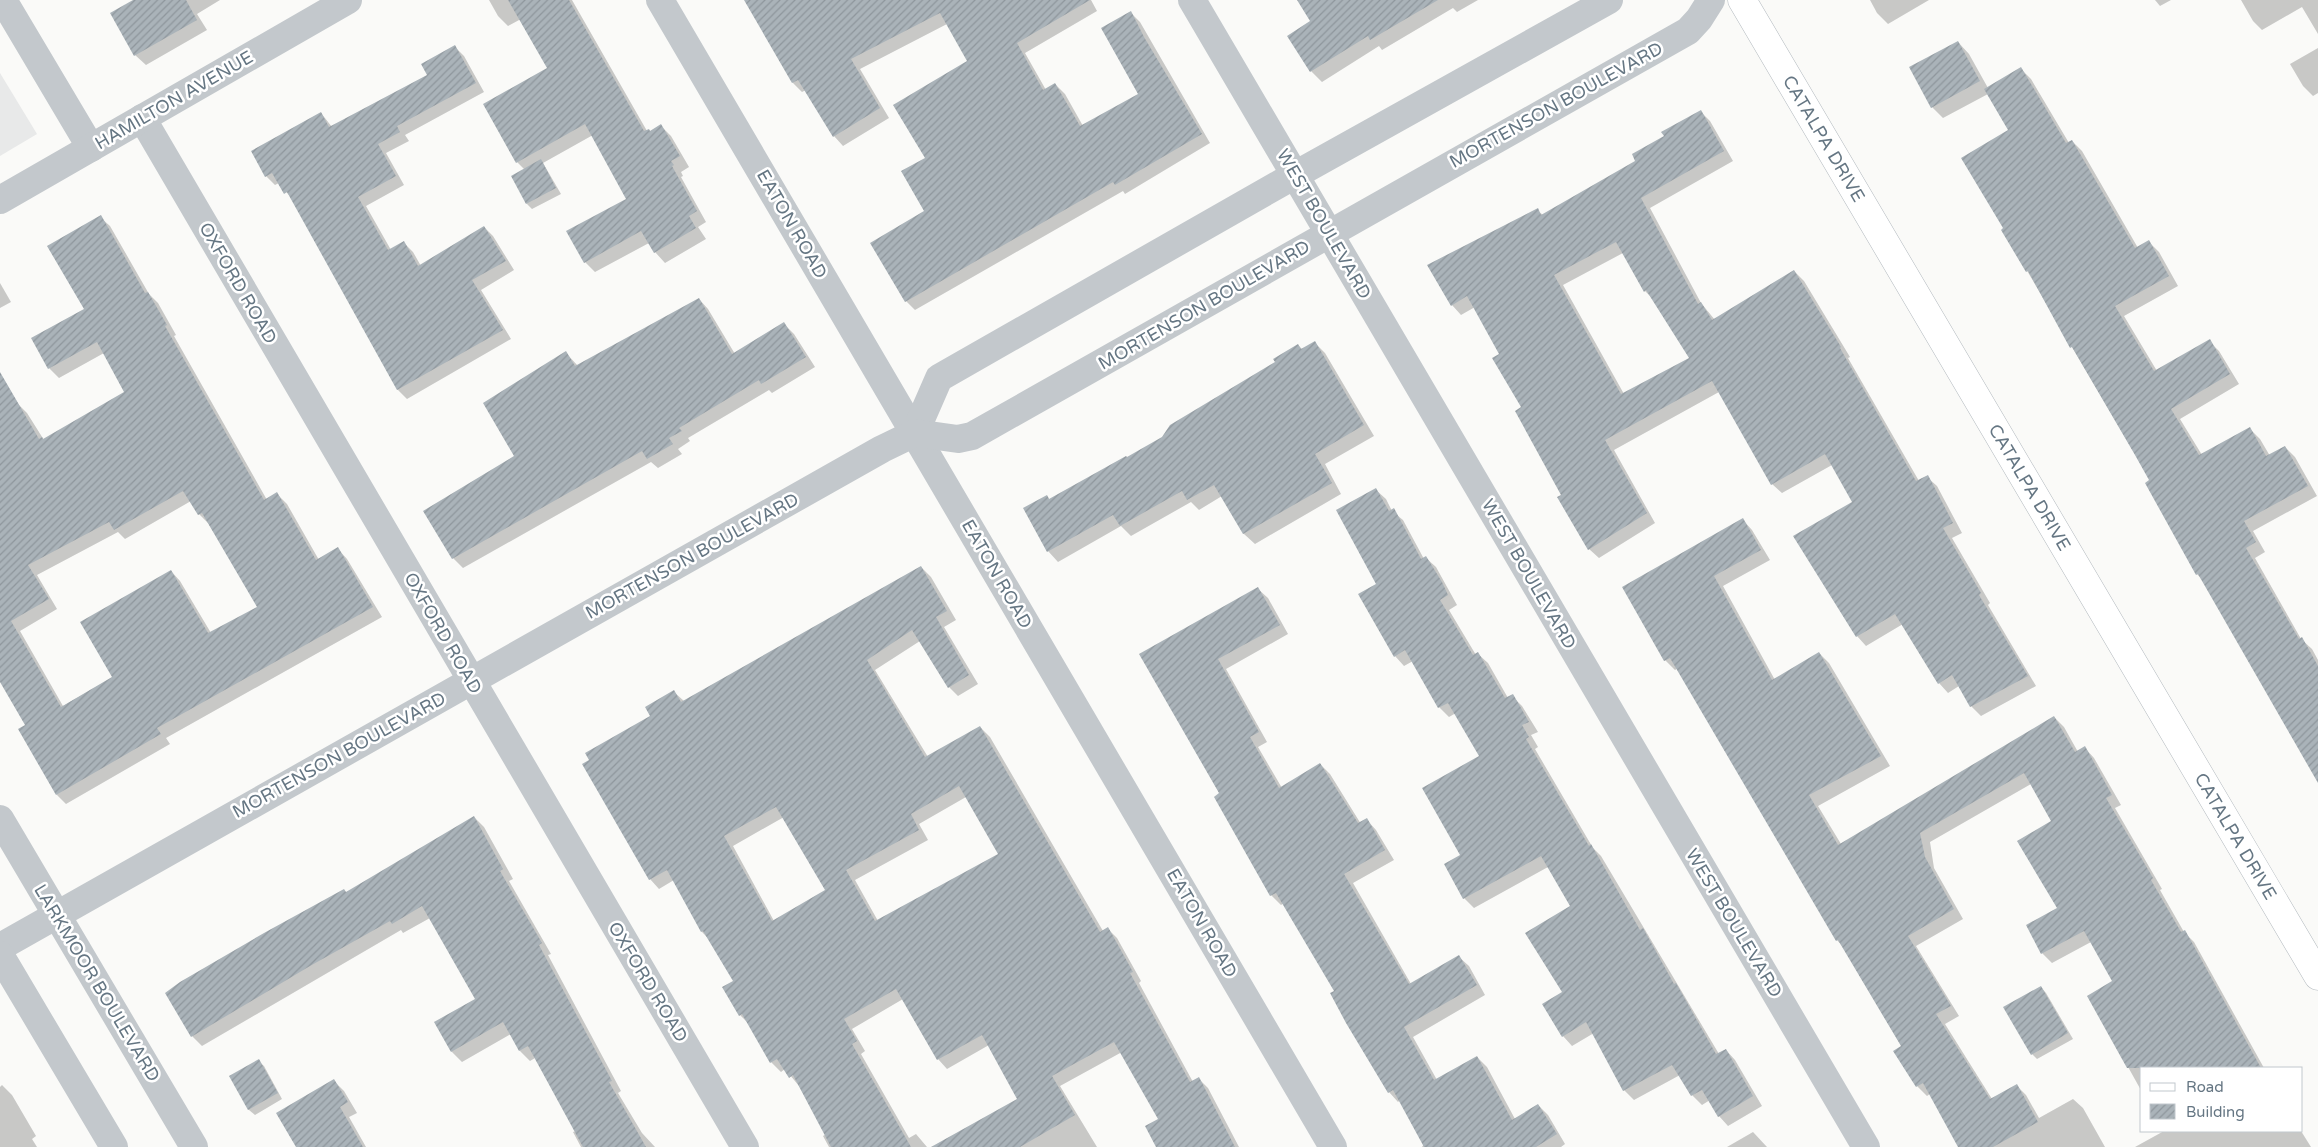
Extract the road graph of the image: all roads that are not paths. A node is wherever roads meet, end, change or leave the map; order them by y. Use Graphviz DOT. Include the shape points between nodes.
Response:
graph roads {
  1 [pos="3,0"];
  2 [pos="348,0"];
  3 [pos="660,0"];
  4 [pos="1192,0"];
  5 [pos="1609,0"];
  6 [pos="1711,0"];
  7 [pos="1742,0"];
  8 [pos="142,118"];
  9 [pos="91,148"];
  10 [pos="1295,175"];
  11 [pos="0,200"];
  12 [pos="1330,233"];
  13 [pos="915,433"];
  14 [pos="471,681"];
  15 [pos="0,819"];
  16 [pos="56,915"];
  17 [pos="0,947"];
  18 [pos="0,955"];
  19 [pos="2318,976"];
  20 [pos="114,1147"];
  21 [pos="194,1147"];
  22 [pos="745,1147"];
  23 [pos="1333,1147"];
  24 [pos="1866,1147"];
  1 -- 9 [label="street"];
  2 -- 8 [label="street, HAMILTON AVENUE"];
  3 -- 13 [label="street, EATON ROAD"];
  4 -- 10 [label="street, WEST BOULEVARD"];
  5 -- 10 [label="street"];
  6 -- 12 [label="street, MORTENSON BOULEVARD" via="1688,31"];
  7 -- 19 [label="street, CATALPA DRIVE"];
  8 -- 9 [label="street, HAMILTON AVENUE"];
  8 -- 14 [label="street, OXFORD ROAD"];
  9 -- 11 [label="street, HAMILTON AVENUE"];
  10 -- 12 [label="street, WEST BOULEVARD"];
  10 -- 13 [label="street" via="939,378"];
  12 -- 13 [label="street, MORTENSON BOULEVARD" via="972,436 958,439"];
  12 -- 24 [label="street, WEST BOULEVARD"];
  13 -- 14 [label="street, MORTENSON BOULEVARD"];
  13 -- 23 [label="street, EATON ROAD"];
  14 -- 16 [label="street, MORTENSON BOULEVARD"];
  14 -- 22 [label="street, OXFORD ROAD"];
  15 -- 16 [label="street, LARKMOOR BOULEVARD"];
  16 -- 17 [label="street, MORTENSON BOULEVARD"];
  16 -- 21 [label="street, LARKMOOR BOULEVARD"];
  18 -- 20 [label="street"];
}
